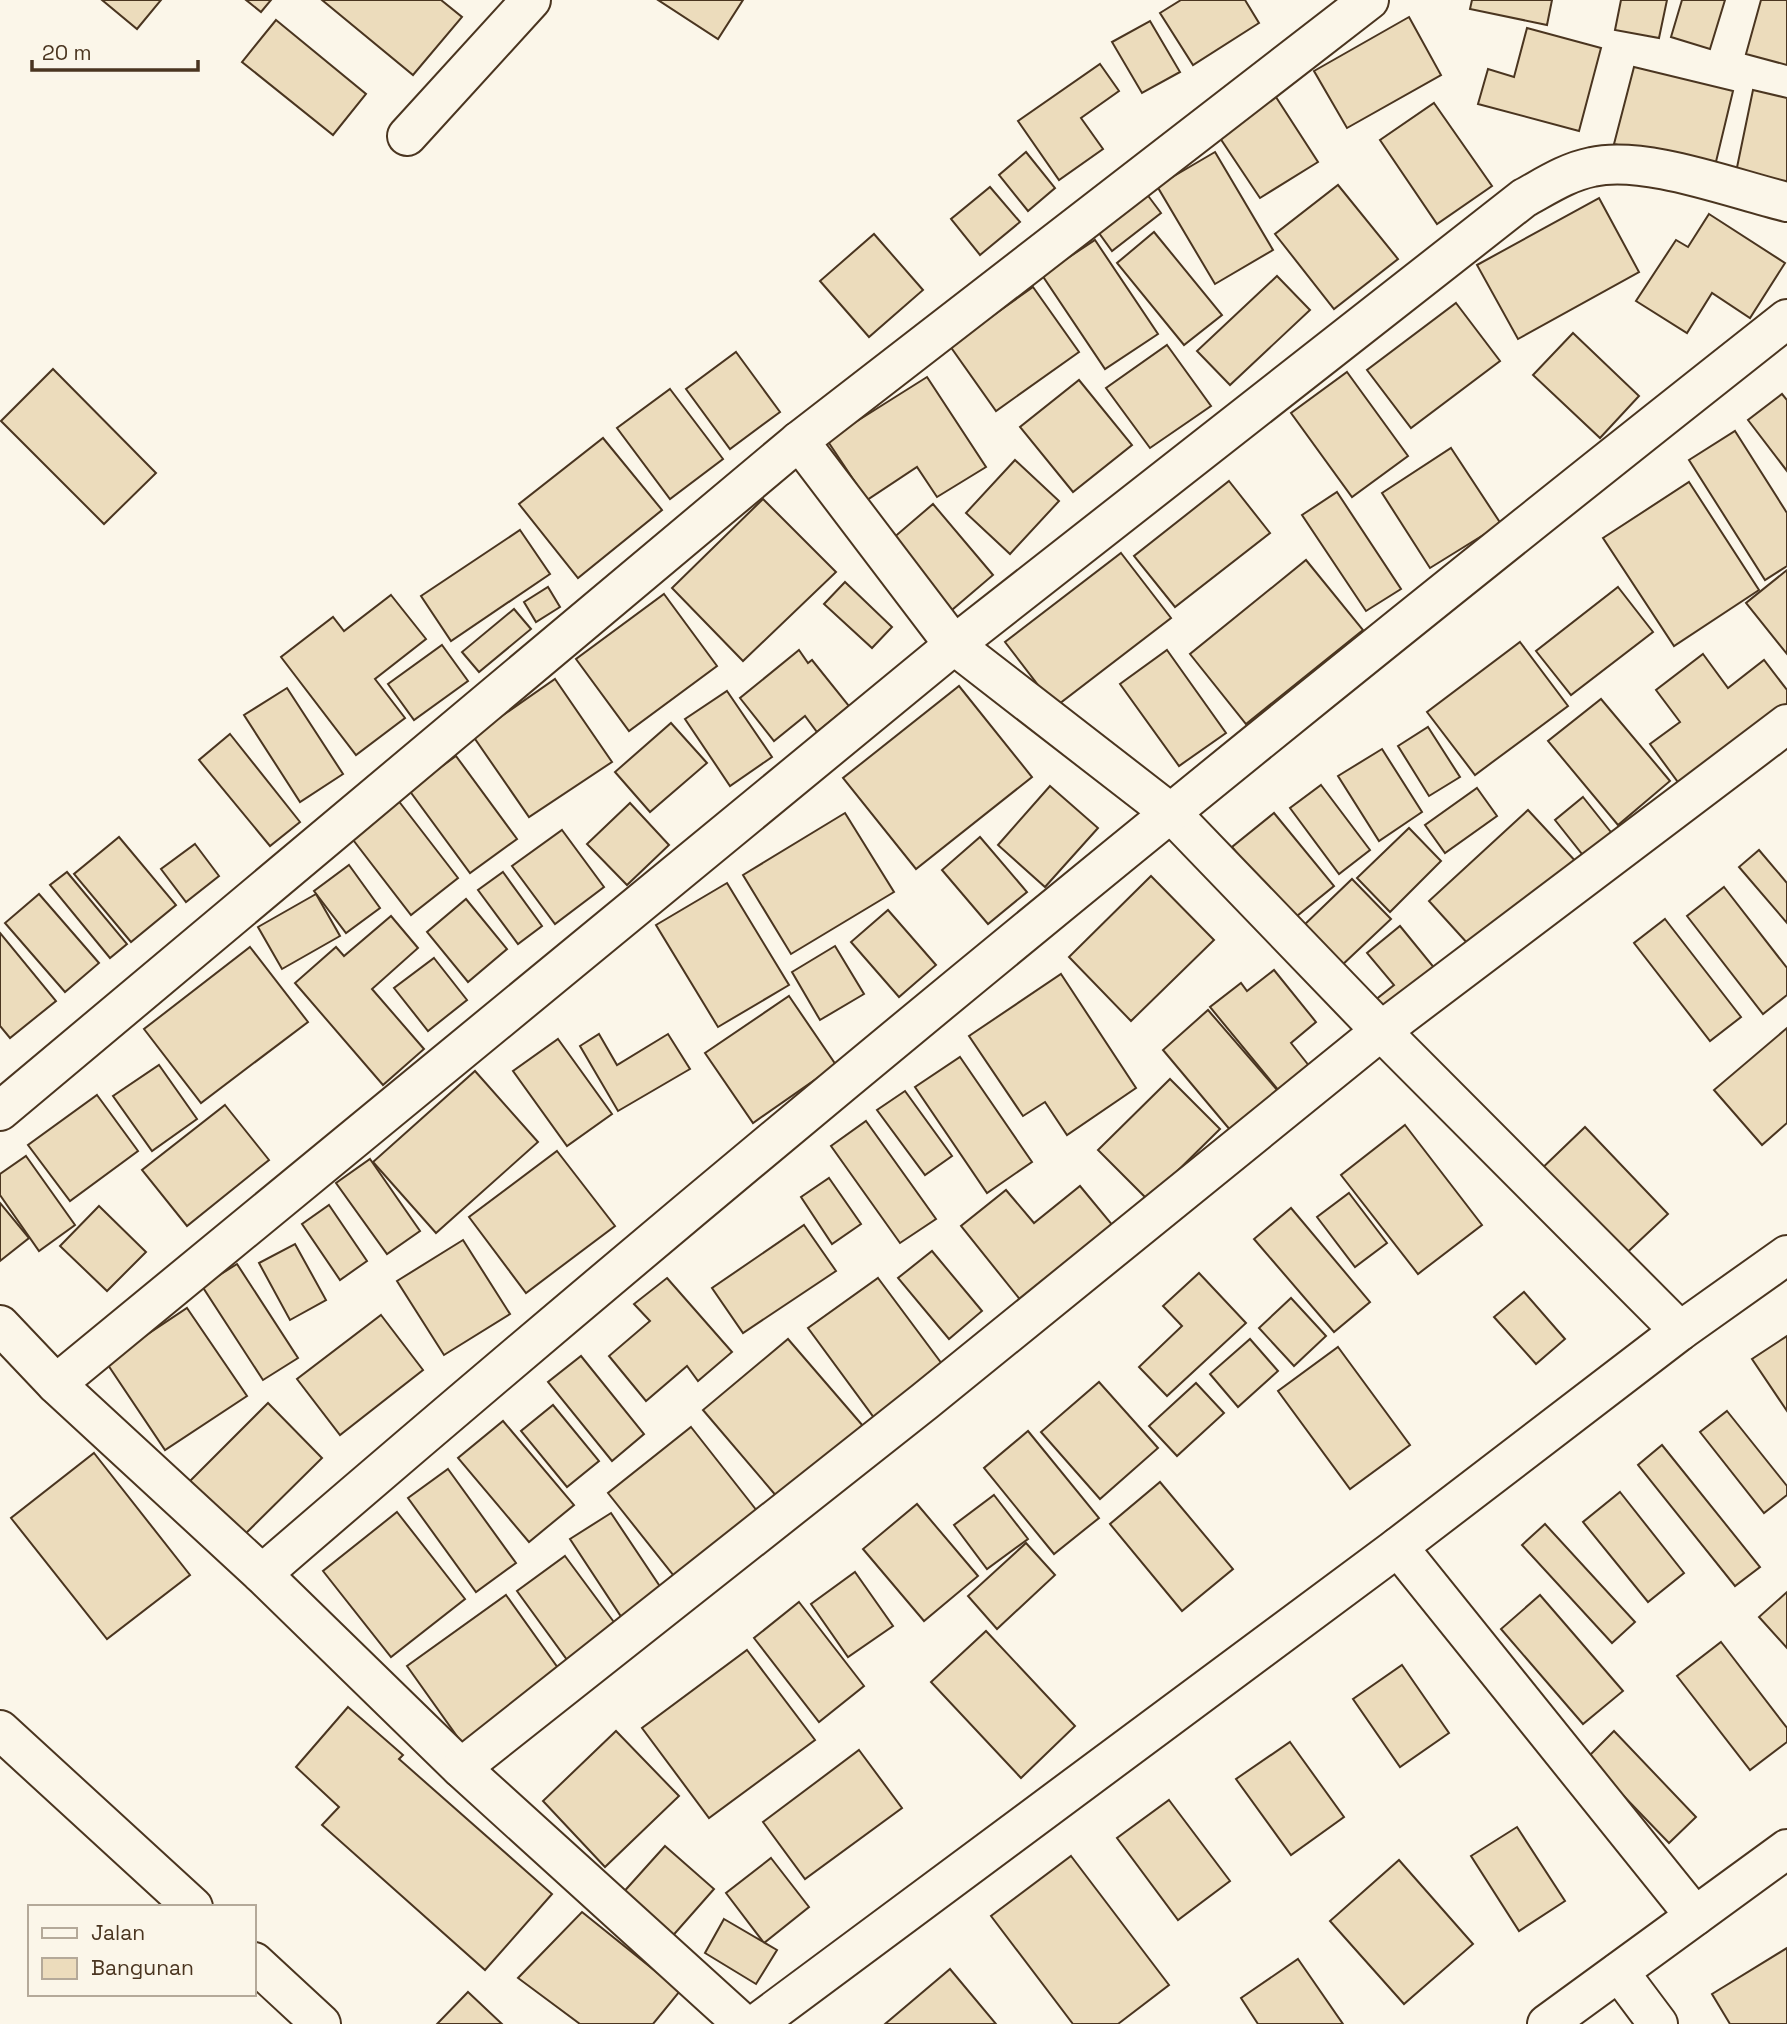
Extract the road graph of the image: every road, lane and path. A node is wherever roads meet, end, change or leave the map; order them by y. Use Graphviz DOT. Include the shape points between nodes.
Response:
graph roads {
  1 [pos="531,0"];
  2 [pos="1369,0"];
  3 [pos="407,136"];
  4 [pos="1787,202"];
  5 [pos="1787,319"];
  6 [pos="799,441"];
  7 [pos="954,645"];
  8 [pos="1787,724"];
  9 [pos="1172,814"];
  10 [pos="1381,1031"];
  11 [pos="0,1111"];
  12 [pos="1787,1255"];
  13 [pos="0,1325"];
  14 [pos="1680,1331"];
  15 [pos="56,1384"];
  16 [pos="1398,1547"];
  17 [pos="262,1574"];
  18 [pos="0,1730"];
  19 [pos="461,1769"];
  20 [pos="1787,1849"];
  21 [pos="191,1905"];
  22 [pos="1695,1916"];
  23 [pos="256,1964"];
  24 [pos="1619,1972"];
  25 [pos="321,2024"];
  26 [pos="743,2024"];
  27 [pos="756,2024"];
  28 [pos="1547,2024"];
  29 [pos="1658,2024"];
  1 -- 3 [label="street"];
  2 -- 6 [label="street"];
  4 -- 7 [label="street" via="1644,166 1615,163 1571,173 1524,198"];
  5 -- 9 [label="street" via="1447,587"];
  6 -- 7 [label="street"];
  6 -- 11 [label="street"];
  7 -- 9 [label="street"];
  7 -- 15 [label="street"];
  8 -- 10 [label="street"];
  9 -- 10 [label="street"];
  9 -- 17 [label="street" via="589,1292"];
  10 -- 14 [label="street"];
  10 -- 19 [label="street"];
  12 -- 14 [label="street"];
  13 -- 15 [label="street"];
  14 -- 16 [label="street"];
  15 -- 17 [label="street"];
  16 -- 22 [label="street"];
  16 -- 27 [label="street"];
  17 -- 19 [label="street"];
  18 -- 21 [label="street"];
  19 -- 26 [label="street"];
  20 -- 22 [label="street"];
  22 -- 24 [label="street"];
  23 -- 25 [label="street"];
  24 -- 28 [label="street"];
  24 -- 29 [label="street"];
}
